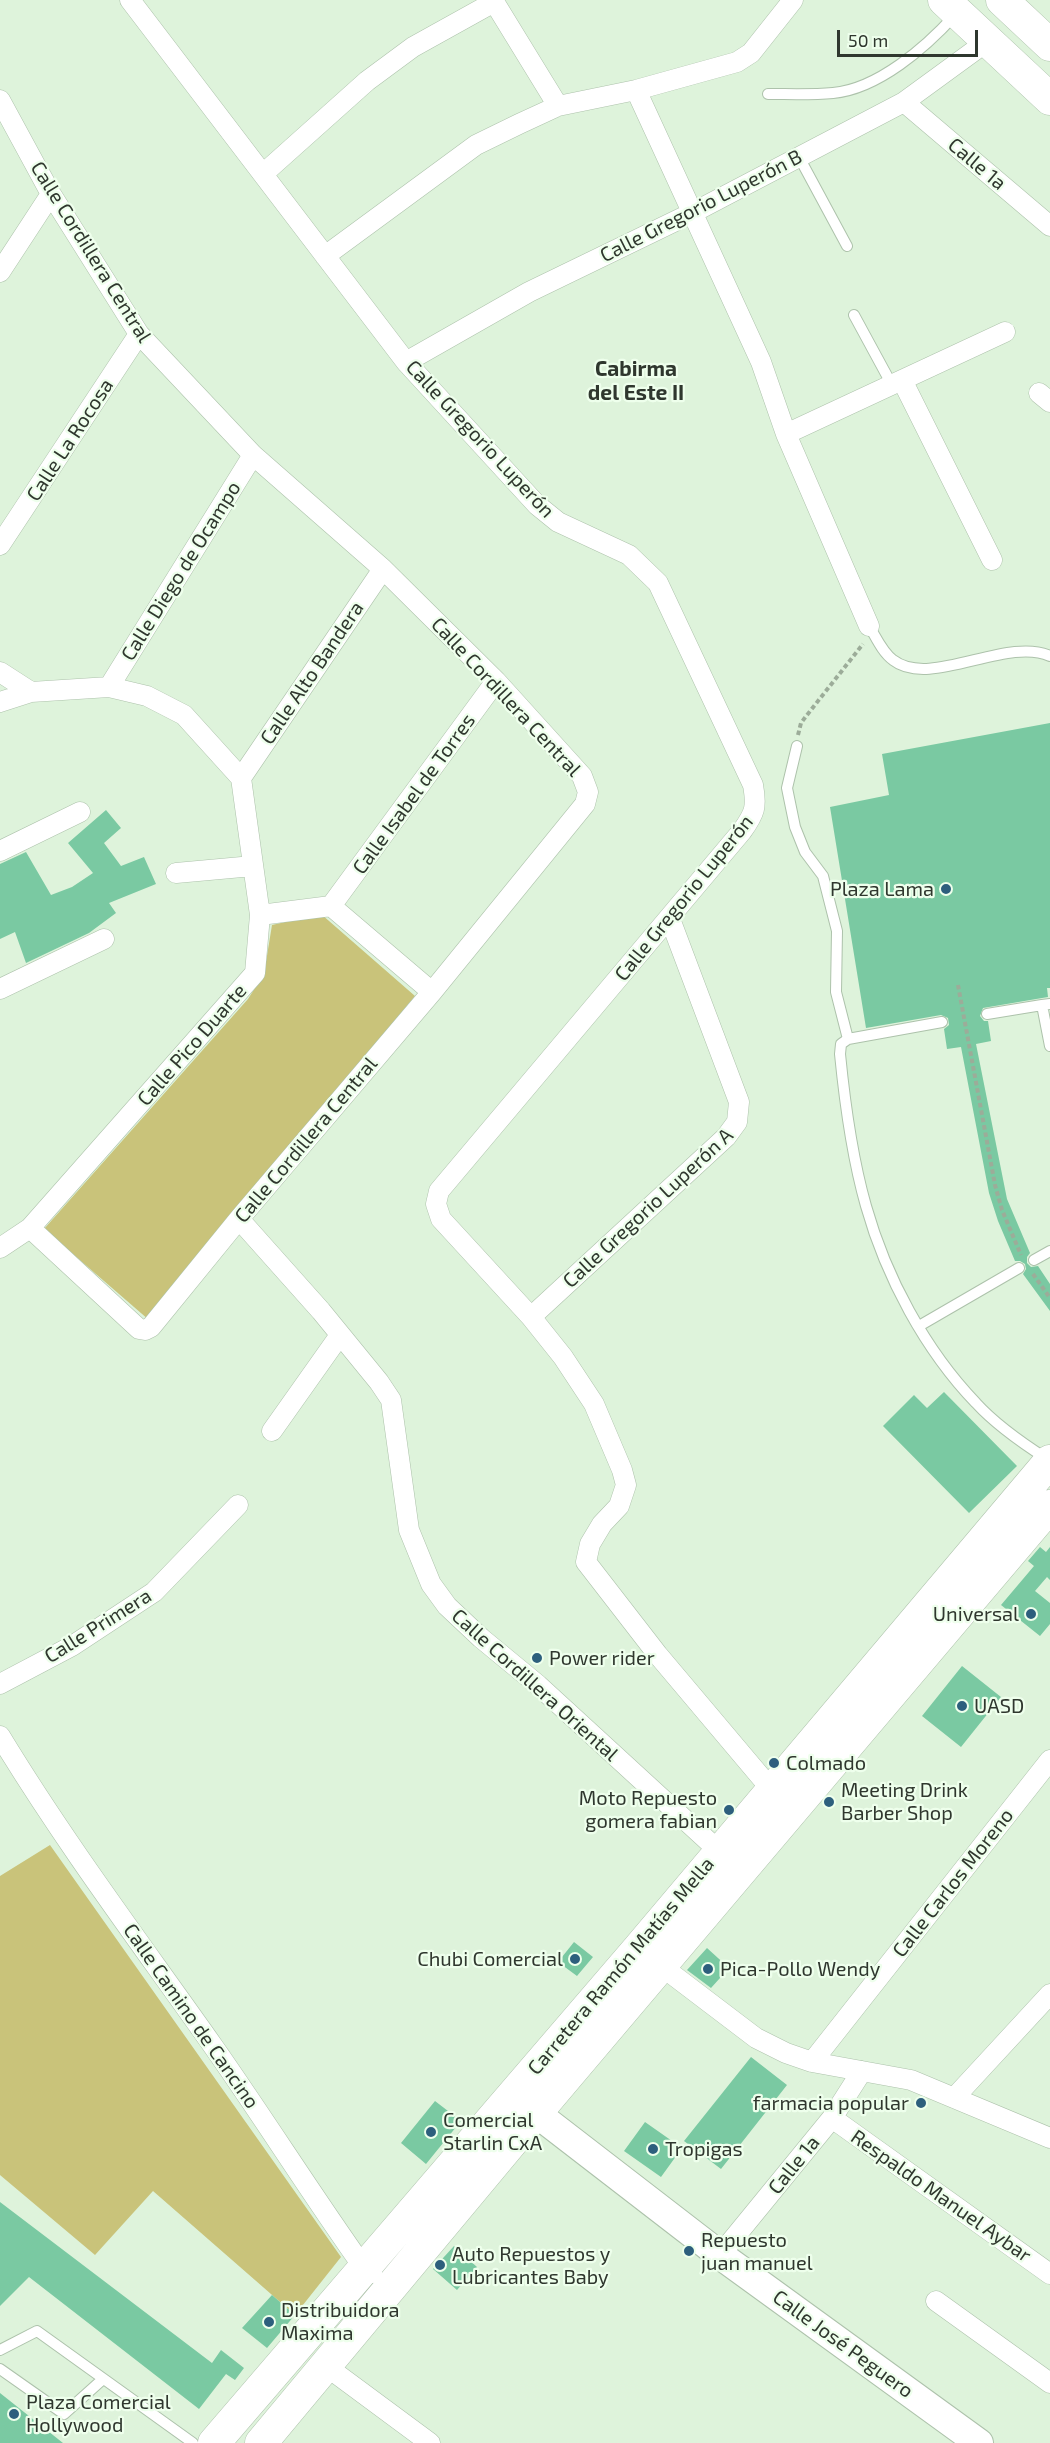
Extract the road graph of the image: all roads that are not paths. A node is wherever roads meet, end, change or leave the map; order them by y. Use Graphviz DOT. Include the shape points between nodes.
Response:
graph roads {
  1 [pos="130,0"];
  2 [pos="793,0"];
  3 [pos="1002,0"];
  4 [pos="494,1"];
  5 [pos="951,6"];
  6 [pos="989,40"];
  7 [pos="1050,45"];
  8 [pos="636,90"];
  9 [pos="768,94"];
  10 [pos="1050,99"];
  11 [pos="0,100"];
  12 [pos="904,102"];
  13 [pos="558,106"];
  14 [pos="799,157"];
  15 [pos="263,174"];
  16 [pos="51,194"];
  17 [pos="694,212"];
  18 [pos="1050,226"];
  19 [pos="847,246"];
  20 [pos="325,256"];
  21 [pos="0,272"];
  22 [pos="854,315"];
  23 [pos="1005,332"];
  24 [pos="139,334"];
  25 [pos="406,362"];
  26 [pos="897,382"];
  27 [pos="786,434"];
  28 [pos="253,455"];
  29 [pos="0,545"];
  30 [pos="992,560"];
  31 [pos="383,569"];
  32 [pos="871,629"];
  33 [pos="1050,656"];
  34 [pos="0,672"];
  35 [pos="496,681"];
  36 [pos="109,687"];
  37 [pos="31,692"];
  38 [pos="0,702"];
  39 [pos="797,747"];
  40 [pos="241,778"];
  41 [pos="80,812"];
  42 [pos="0,851"];
  43 [pos="253,866"];
  44 [pos="176,873"];
  45 [pos="331,906"];
  46 [pos="260,915"];
  47 [pos="670,919"];
  48 [pos="104,939"];
  49 [pos="0,989"];
  50 [pos="432,992"];
  51 [pos="1046,1004"];
  52 [pos="987,1014"];
  53 [pos="942,1022"];
  54 [pos="848,1039"];
  55 [pos="1050,1046"];
  56 [pos="239,1219"];
  57 [pos="30,1228"];
  58 [pos="0,1248"];
  59 [pos="1050,1251"];
  60 [pos="531,1317"];
  61 [pos="919,1326"];
  62 [pos="340,1335"];
  63 [pos="272,1431"];
  64 [pos="1050,1461"];
  65 [pos="238,1505"];
  66 [pos="1050,1506"];
  67 [pos="0,1684"];
  68 [pos="0,1736"];
  69 [pos="1050,1760"];
  70 [pos="771,1789"];
  71 [pos="719,1851"];
  72 [pos="650,1957"];
  73 [pos="1050,1994"];
  74 [pos="812,2062"];
  75 [pos="862,2071"];
  76 [pos="954,2098"];
  77 [pos="536,2113"];
  78 [pos="832,2118"];
  79 [pos="1050,2138"];
  80 [pos="720,2255"];
  81 [pos="364,2268"];
  82 [pos="1050,2274"];
  83 [pos="392,2288"];
  84 [pos="936,2301"];
  85 [pos="0,2350"];
  86 [pos="326,2366"];
  87 [pos="0,2369"];
  88 [pos="103,2379"];
  89 [pos="1050,2383"];
  90 [pos="193,2443"];
  91 [pos="214,2443"];
  92 [pos="261,2443"];
  93 [pos="430,2443"];
  94 [pos="979,2443"];
  1 -- 15 [label="street, Calle Gregorio Luperón"];
  2 -- 8 [label="street" via="752,53 737,62"];
  3 -- 7 [label="main road"];
  4 -- 13 [label="street"];
  4 -- 15 [label="street" via="413,47 376,74"];
  5 -- 6 [label="main road"];
  5 -- 9 [label="lane" via="933,40 899,66 856,87 834,93"];
  6 -- 10 [label="main road"];
  6 -- 12 [label="street, Calle Gregorio Luperón B"];
  8 -- 13 [label="street"];
  8 -- 17 [label="street"];
  11 -- 16 [label="street, Calle Cordillera Central"];
  12 -- 14 [label="street, Calle Gregorio Luperón B"];
  12 -- 18 [label="street, Calle 1a"];
  13 -- 20 [label="street" via="476,145"];
  14 -- 17 [label="street, Calle Gregorio Luperón B"];
  14 -- 19 [label="lane"];
  15 -- 20 [label="street, Calle Gregorio Luperón"];
  16 -- 21 [label="street"];
  16 -- 24 [label="street, Calle Cordillera Central"];
  17 -- 25 [label="street, Calle Gregorio Luperón B" via="529,292"];
  17 -- 27 [label="street" via="761,362"];
  20 -- 25 [label="street, Calle Gregorio Luperón"];
  22 -- 26 [label="lane"];
  23 -- 26 [label="street"];
  24 -- 28 [label="street, Calle Cordillera Central"];
  24 -- 29 [label="street, Calle La Rocosa"];
  25 -- 47 [label="street, Calle Gregorio Luperón" via="537,505 558,522 629,555 658,583 753,785 755,800 754,814 742,831"];
  26 -- 27 [label="street"];
  26 -- 30 [label="street"];
  27 -- 32 [label="street"];
  28 -- 31 [label="street, Calle Cordillera Central"];
  28 -- 36 [label="street, Calle Diego de Ocampo"];
  31 -- 35 [label="street, Calle Cordillera Central"];
  31 -- 40 [label="street, Calle Alto Bandera"];
  32 -- 33 [label="lane" via="892,660 914,669 1027,651"];
  34 -- 37 [label="street"];
  35 -- 45 [label="street, Calle Isabel de Torres"];
  35 -- 50 [label="street, Calle Cordillera Central" via="582,776 588,792 585,804"];
  36 -- 37 [label="street"];
  36 -- 40 [label="street" via="147,696 184,715"];
  37 -- 38 [label="street"];
  39 -- 54 [label="lane" via="787,788 795,827 805,852 823,876 837,932 836,992"];
  40 -- 43 [label="street, Calle Pico Duarte"];
  41 -- 42 [label="street"];
  43 -- 44 [label="street"];
  43 -- 46 [label="street, Calle Pico Duarte"];
  45 -- 46 [label="street"];
  45 -- 50 [label="street"];
  46 -- 57 [label="street, Calle Pico Duarte" via="255,973"];
  47 -- 60 [label="street, Calle Gregorio Luperón A" via="739,1102 737,1122 726,1137"];
  47 -- 60 [label="street, Calle Gregorio Luperón" via="436,1198 441,1219"];
  48 -- 49 [label="street"];
  50 -- 56 [label="street, Calle Cordillera Central"];
  51 -- 52 [label="lane"];
  51 -- 55 [label="lane"];
  53 -- 54 [label="lane"];
  54 -- 61 [label="lane" via="841,1044 840,1054 844,1093 866,1206 887,1266"];
  56 -- 57 [label="street, Calle Cordillera Central" via="145,1330 139,1329"];
  56 -- 62 [label="street, Calle Cordillera Oriental"];
  57 -- 58 [label="street, Calle Pico Duarte"];
  59 -- 61 [label="lane"];
  60 -- 70 [label="street, Calle Gregorio Luperón" via="594,1404 626,1485 619,1506 590,1544 586,1562 657,1655"];
  61 -- 64 [label="lane" via="976,1404 1023,1444"];
  62 -- 63 [label="street"];
  62 -- 71 [label="street, Calle Cordillera Oriental" via="391,1400 409,1530 418,1557 447,1606"];
  64 -- 70 [label="main road, Carretera Ramón Matías Mella"];
  65 -- 67 [label="street, Calle Primera" via="154,1592 72,1646"];
  66 -- 72 [label="main road, Carretera Ramón Matías Mella"];
  68 -- 81 [label="street, Calle Camino de Cancino" via="38,1798"];
  69 -- 74 [label="street, Calle Carlos Moreno"];
  70 -- 71 [label="main road, Carretera Ramón Matías Mella"];
  71 -- 72 [label="main road, Carretera Ramón Matías Mella"];
  72 -- 74 [label="street" via="756,2038"];
  72 -- 77 [label="main road, Carretera Ramón Matías Mella"];
  72 -- 81 [label="main road, Carretera Ramón Matías Mella"];
  73 -- 76 [label="street"];
  74 -- 75 [label="street"];
  75 -- 76 [label="street" via="911,2080"];
  75 -- 78 [label="street, Calle 1a"];
  76 -- 79 [label="street"];
  77 -- 80 [label="main road, Calle José Peguero"];
  77 -- 83 [label="main road, Carretera Ramón Matías Mella"];
  78 -- 80 [label="street, Calle 1a"];
  78 -- 82 [label="street, Respaldo Manuel Aybar"];
  80 -- 94 [label="main road, Calle José Peguero"];
  81 -- 83 [label="street, Calle Camino de Cancino"];
  81 -- 91 [label="main road, Carretera Ramón Matías Mella"];
  83 -- 86 [label="main road, Carretera Ramón Matías Mella"];
  84 -- 89 [label="street"];
  85 -- 88 [label="lane" via="37,2331"];
  86 -- 92 [label="main road, Carretera Ramón Matías Mella"];
  86 -- 93 [label="street"];
  87 -- 88 [label="lane" via="64,2414"];
  88 -- 90 [label="lane"];
}
